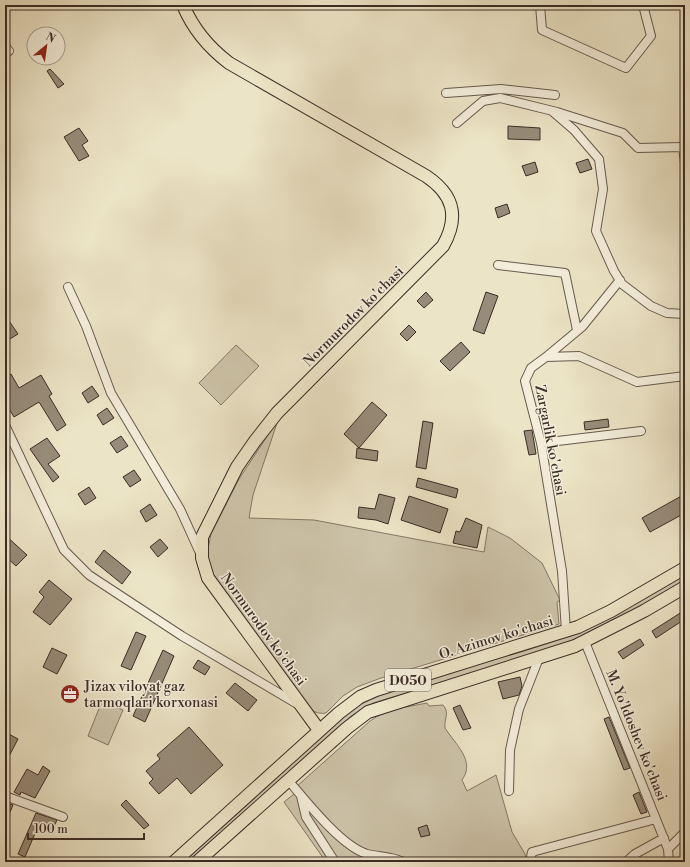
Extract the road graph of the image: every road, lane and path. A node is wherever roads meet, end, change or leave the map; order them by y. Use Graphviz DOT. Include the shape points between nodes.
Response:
graph roads {
  1 [pos="182,5"];
  2 [pos="540,5"];
  3 [pos="643,5"];
  4 [pos="446,94"];
  5 [pos="555,95"];
  6 [pos="552,111"];
  7 [pos="457,123"];
  8 [pos="685,163"];
  9 [pos="498,265"];
  10 [pos="620,280"];
  11 [pos="68,287"];
  12 [pos="685,314"];
  13 [pos="578,330"];
  14 [pos="546,357"];
  15 [pos="685,376"];
  16 [pos="5,425"];
  17 [pos="641,431"];
  18 [pos="540,444"];
  19 [pos="202,558"];
  20 [pos="685,568"];
  21 [pos="685,587"];
  22 [pos="566,631"];
  23 [pos="585,642"];
  24 [pos="539,658"];
  25 [pos="303,708"];
  26 [pos="319,730"];
  27 [pos="288,780"];
  28 [pos="509,791"];
  29 [pos="301,795"];
  30 [pos="5,796"];
  31 [pos="63,817"];
  32 [pos="656,819"];
  33 [pos="685,832"];
  34 [pos="664,838"];
  35 [pos="668,849"];
  36 [pos="174,862"];
  37 [pos="197,862"];
  38 [pos="335,862"];
  39 [pos="404,862"];
  40 [pos="530,862"];
  41 [pos="626,862"];
  42 [pos="668,862"];
  1 -- 19 [label="main road, Normurodov ko'chasi" via="194,28 224,59 434,181 447,195 453,214 447,238 437,252 277,413 254,441 237,467 202,537"];
  2 -- 3 [label="street" via="542,30 626,68 651,36"];
  4 -- 5 [label="street" via="501,90"];
  6 -- 7 [label="street" via="500,98 483,101"];
  6 -- 8 [label="street" via="623,133 638,148 683,147"];
  6 -- 10 [label="street" via="574,130 599,159 603,189 596,231"];
  9 -- 13 [label="street" via="565,273"];
  10 -- 12 [label="street" via="651,306 667,313"];
  10 -- 13 [label="street, Zargarlik ko'chasi"];
  11 -- 19 [label="street" via="86,326 111,393 180,509"];
  13 -- 14 [label="street, Zargarlik ko'chasi"];
  14 -- 15 [label="street" via="579,356 637,382"];
  14 -- 18 [label="street, Zargarlik ko'chasi" via="532,368 525,381"];
  16 -- 25 [label="street" via="64,550 89,575 182,636"];
  17 -- 18 [label="street"];
  18 -- 22 [label="street, Zargarlik ko'chasi" via="562,571"];
  19 -- 25 [label="main road, Normurodov ko'chasi" via="208,578"];
  20 -- 22 [label="main road, O. Azimov ko'chasi / D050" via="611,611"];
  21 -- 23 [label="main road, D050"];
  22 -- 26 [label="main road, O. Azimov ko'chasi / D050" via="376,690 349,704"];
  23 -- 24 [label="main road, D050"];
  23 -- 32 [label="street, M. Yo'ldoshev ko'chasi"];
  24 -- 27 [label="main road, D050" via="368,712"];
  24 -- 28 [label="street" via="519,709 510,750"];
  25 -- 26 [label="main road, Normurodov ko'chasi"];
  26 -- 36 [label="main road, O. Azimov ko'chasi / D050"];
  27 -- 29 [label="street"];
  27 -- 37 [label="main road, D050"];
  29 -- 38 [label="street" via="306,816"];
  29 -- 39 [label="street" via="342,839 366,853 396,858"];
  30 -- 31 [label="street"];
  32 -- 34 [label="street, M. Yo'ldoshev ko'chasi"];
  32 -- 40 [label="street" via="532,852"];
  33 -- 35 [label="street"];
  34 -- 35 [label="street, M. Yo'ldoshev ko'chasi"];
  34 -- 41 [label="street"];
  35 -- 42 [label="street, M. Yo'ldoshev ko'chasi"];
}
